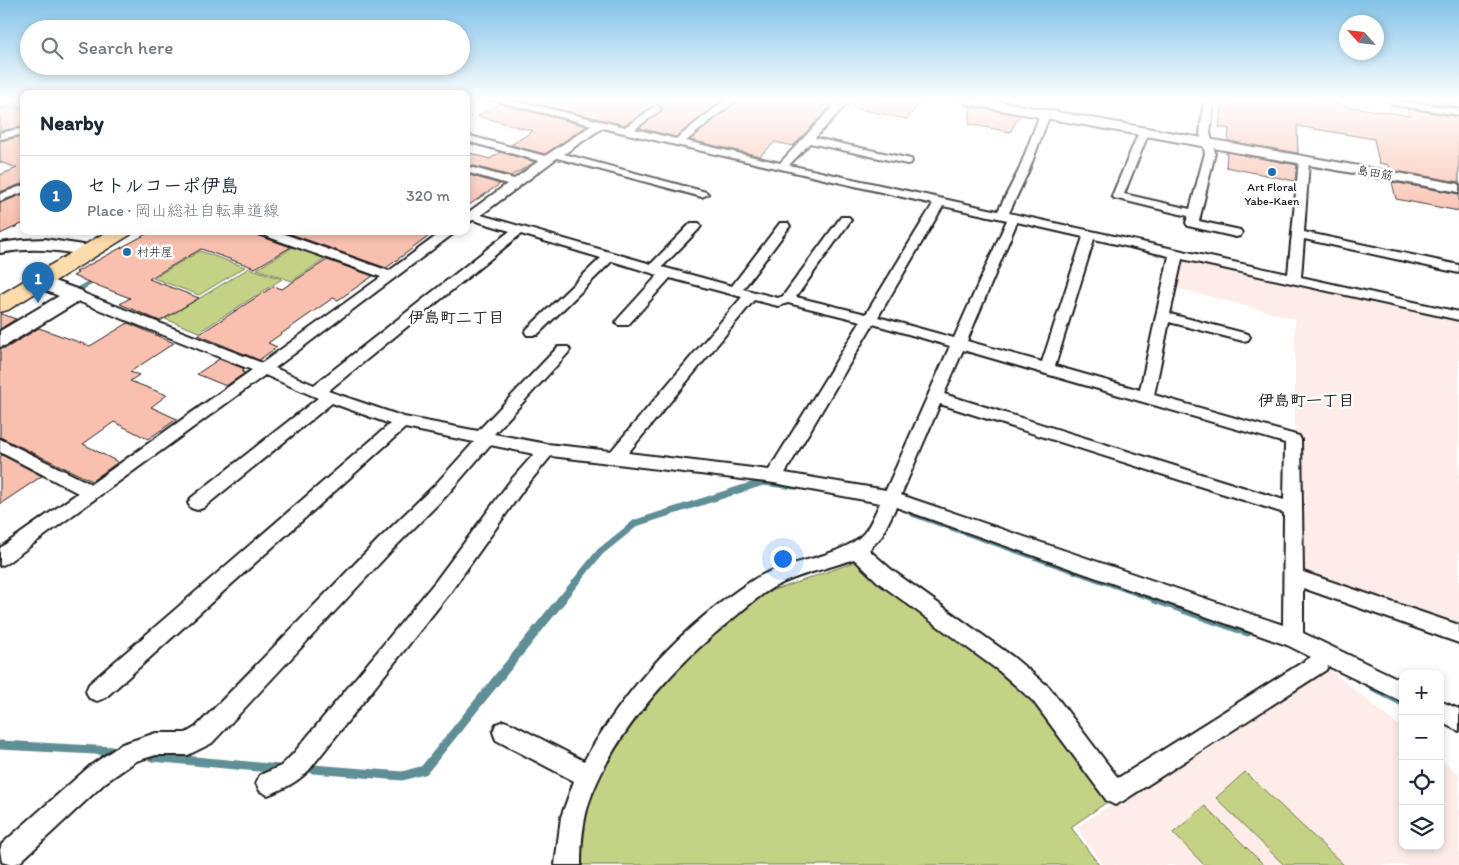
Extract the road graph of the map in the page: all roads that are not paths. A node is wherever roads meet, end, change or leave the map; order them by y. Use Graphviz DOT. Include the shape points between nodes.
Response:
graph roads {
  1 [pos="477,140"];
  2 [pos="577,140"];
  3 [pos="672,140"];
  4 [pos="808,140"];
  5 [pos="810,140"];
  6 [pos="1035,140"];
  7 [pos="1141,140"];
  8 [pos="1192,140"];
  9 [pos="679,142"];
  10 [pos="1207,143"];
  11 [pos="552,157"];
  12 [pos="908,161"];
  13 [pos="1304,161"];
  14 [pos="782,167"];
  15 [pos="470,170"];
  16 [pos="516,183"];
  17 [pos="1459,188"];
  18 [pos="20,190"];
  19 [pos="702,194"];
  20 [pos="0,198"];
  21 [pos="940,202"];
  22 [pos="1194,214"];
  23 [pos="470,217"];
  24 [pos="1007,217"];
  25 [pos="470,218"];
  26 [pos="845,220"];
  27 [pos="694,226"];
  28 [pos="784,226"];
  29 [pos="517,231"];
  30 [pos="1236,233"];
  31 [pos="1297,234"];
  32 [pos="111,235"];
  33 [pos="275,235"];
  34 [pos="446,235"];
  35 [pos="1089,236"];
  36 [pos="86,243"];
  37 [pos="0,248"];
  38 [pos="1176,255"];
  39 [pos="609,257"];
  40 [pos="653,269"];
  41 [pos="1459,269"];
  42 [pos="667,274"];
  43 [pos="391,276"];
  44 [pos="1294,280"];
  45 [pos="38,281"];
  46 [pos="0,291"];
  47 [pos="734,291"];
  48 [pos="76,295"];
  49 [pos="751,295"];
  50 [pos="788,299"];
  51 [pos="0,305"];
  52 [pos="1162,316"];
  53 [pos="1459,316"];
  54 [pos="870,319"];
  55 [pos="623,322"];
  56 [pos="532,332"];
  57 [pos="1243,337"];
  58 [pos="0,340"];
  59 [pos="957,343"];
  60 [pos="562,350"];
  61 [pos="264,369"];
  62 [pos="1047,369"];
  63 [pos="323,395"];
  64 [pos="935,397"];
  65 [pos="1146,397"];
  66 [pos="402,422"];
  67 [pos="483,438"];
  68 [pos="0,445"];
  69 [pos="547,450"];
  70 [pos="614,458"];
  71 [pos="774,477"];
  72 [pos="91,492"];
  73 [pos="891,498"];
  74 [pos="197,502"];
  75 [pos="1292,509"];
  76 [pos="857,550"];
  77 [pos="0,558"];
  78 [pos="1293,577"];
  79 [pos="1459,634"];
  80 [pos="1294,638"];
  81 [pos="1323,652"];
  82 [pos="97,690"];
  83 [pos="1399,690"];
  84 [pos="1444,713"];
  85 [pos="1459,720"];
  86 [pos="504,732"];
  87 [pos="589,776"];
  88 [pos="268,783"];
  89 [pos="11,853"];
  90 [pos="568,865"];
  1 -- 11 [label="street"];
  2 -- 11 [label="street"];
  3 -- 9 [label="street"];
  4 -- 14 [label="street"];
  5 -- 12 [label="street"];
  6 -- 24 [label="street"];
  7 -- 22 [label="street" via="1118,196"];
  8 -- 10 [label="street, 島田筋"];
  9 -- 14 [label="street"];
  10 -- 13 [label="street, 島田筋"];
  10 -- 22 [label="street" via="1210,152"];
  11 -- 16 [label="street"];
  11 -- 19 [label="street"];
  13 -- 17 [label="street, 島田筋"];
  13 -- 31 [label="street"];
  14 -- 21 [label="street"];
  15 -- 16 [label="street"];
  16 -- 23 [label="street"];
  18 -- 20 [label="street"];
  21 -- 24 [label="street"];
  21 -- 54 [label="street"];
  22 -- 30 [label="street" via="1192,222"];
  24 -- 35 [label="street"];
  24 -- 59 [label="street"];
  25 -- 29 [label="street"];
  26 -- 50 [label="street"];
  27 -- 40 [label="street"];
  28 -- 47 [label="street"];
  29 -- 39 [label="street"];
  29 -- 63 [label="street"];
  31 -- 41 [label="street"];
  31 -- 44 [label="street"];
  32 -- 36 [label="highway"];
  33 -- 43 [label="street"];
  34 -- 43 [label="street"];
  35 -- 38 [label="street"];
  35 -- 62 [label="street"];
  36 -- 37 [label="street" via="35,243"];
  36 -- 45 [label="highway"];
  38 -- 44 [label="street"];
  38 -- 52 [label="street"];
  39 -- 40 [label="street"];
  39 -- 56 [label="street"];
  40 -- 42 [label="street"];
  42 -- 47 [label="street"];
  42 -- 55 [label="street"];
  43 -- 61 [label="street"];
  44 -- 53 [label="street"];
  45 -- 46 [label="highway"];
  45 -- 48 [label="main road"];
  45 -- 51 [label="highway"];
  47 -- 49 [label="street"];
  48 -- 58 [label="main road"];
  48 -- 61 [label="street"];
  49 -- 50 [label="street" via="778,302"];
  49 -- 70 [label="street"];
  50 -- 54 [label="street"];
  52 -- 57 [label="street"];
  52 -- 65 [label="street"];
  54 -- 59 [label="street"];
  54 -- 71 [label="street"];
  59 -- 62 [label="street"];
  59 -- 64 [label="street"];
  60 -- 67 [label="street"];
  61 -- 63 [label="street"];
  61 -- 72 [label="street"];
  62 -- 65 [label="street"];
  63 -- 66 [label="street"];
  63 -- 74 [label="street"];
  64 -- 73 [label="street"];
  64 -- 75 [label="street"];
  65 -- 75 [label="street" via="1293,440"];
  66 -- 67 [label="street"];
  66 -- 82 [label="street"];
  67 -- 69 [label="street"];
  67 -- 89 [label="street" via="440,491 384,545 204,735 188,744 156,744 130,752 98,774"];
  68 -- 72 [label="street"];
  69 -- 70 [label="street"];
  69 -- 88 [label="street" via="517,485 442,588 301,762 289,774"];
  70 -- 71 [label="street"];
  71 -- 73 [label="street"];
  72 -- 77 [label="street"];
  73 -- 76 [label="street" via="869,540"];
  73 -- 80 [label="street"];
  75 -- 78 [label="street"];
  76 -- 81 [label="street" via="886,577 1006,664 1041,694 1115,793 1319,663"];
  76 -- 87 [label="street" via="765,582 713,621 684,646 629,709"];
  78 -- 79 [label="street"];
  78 -- 80 [label="street"];
  80 -- 81 [label="street"];
  81 -- 83 [label="street"];
  84 -- 85 [label="street"];
  86 -- 87 [label="street"];
  87 -- 90 [label="street" via="569,836"];
}
